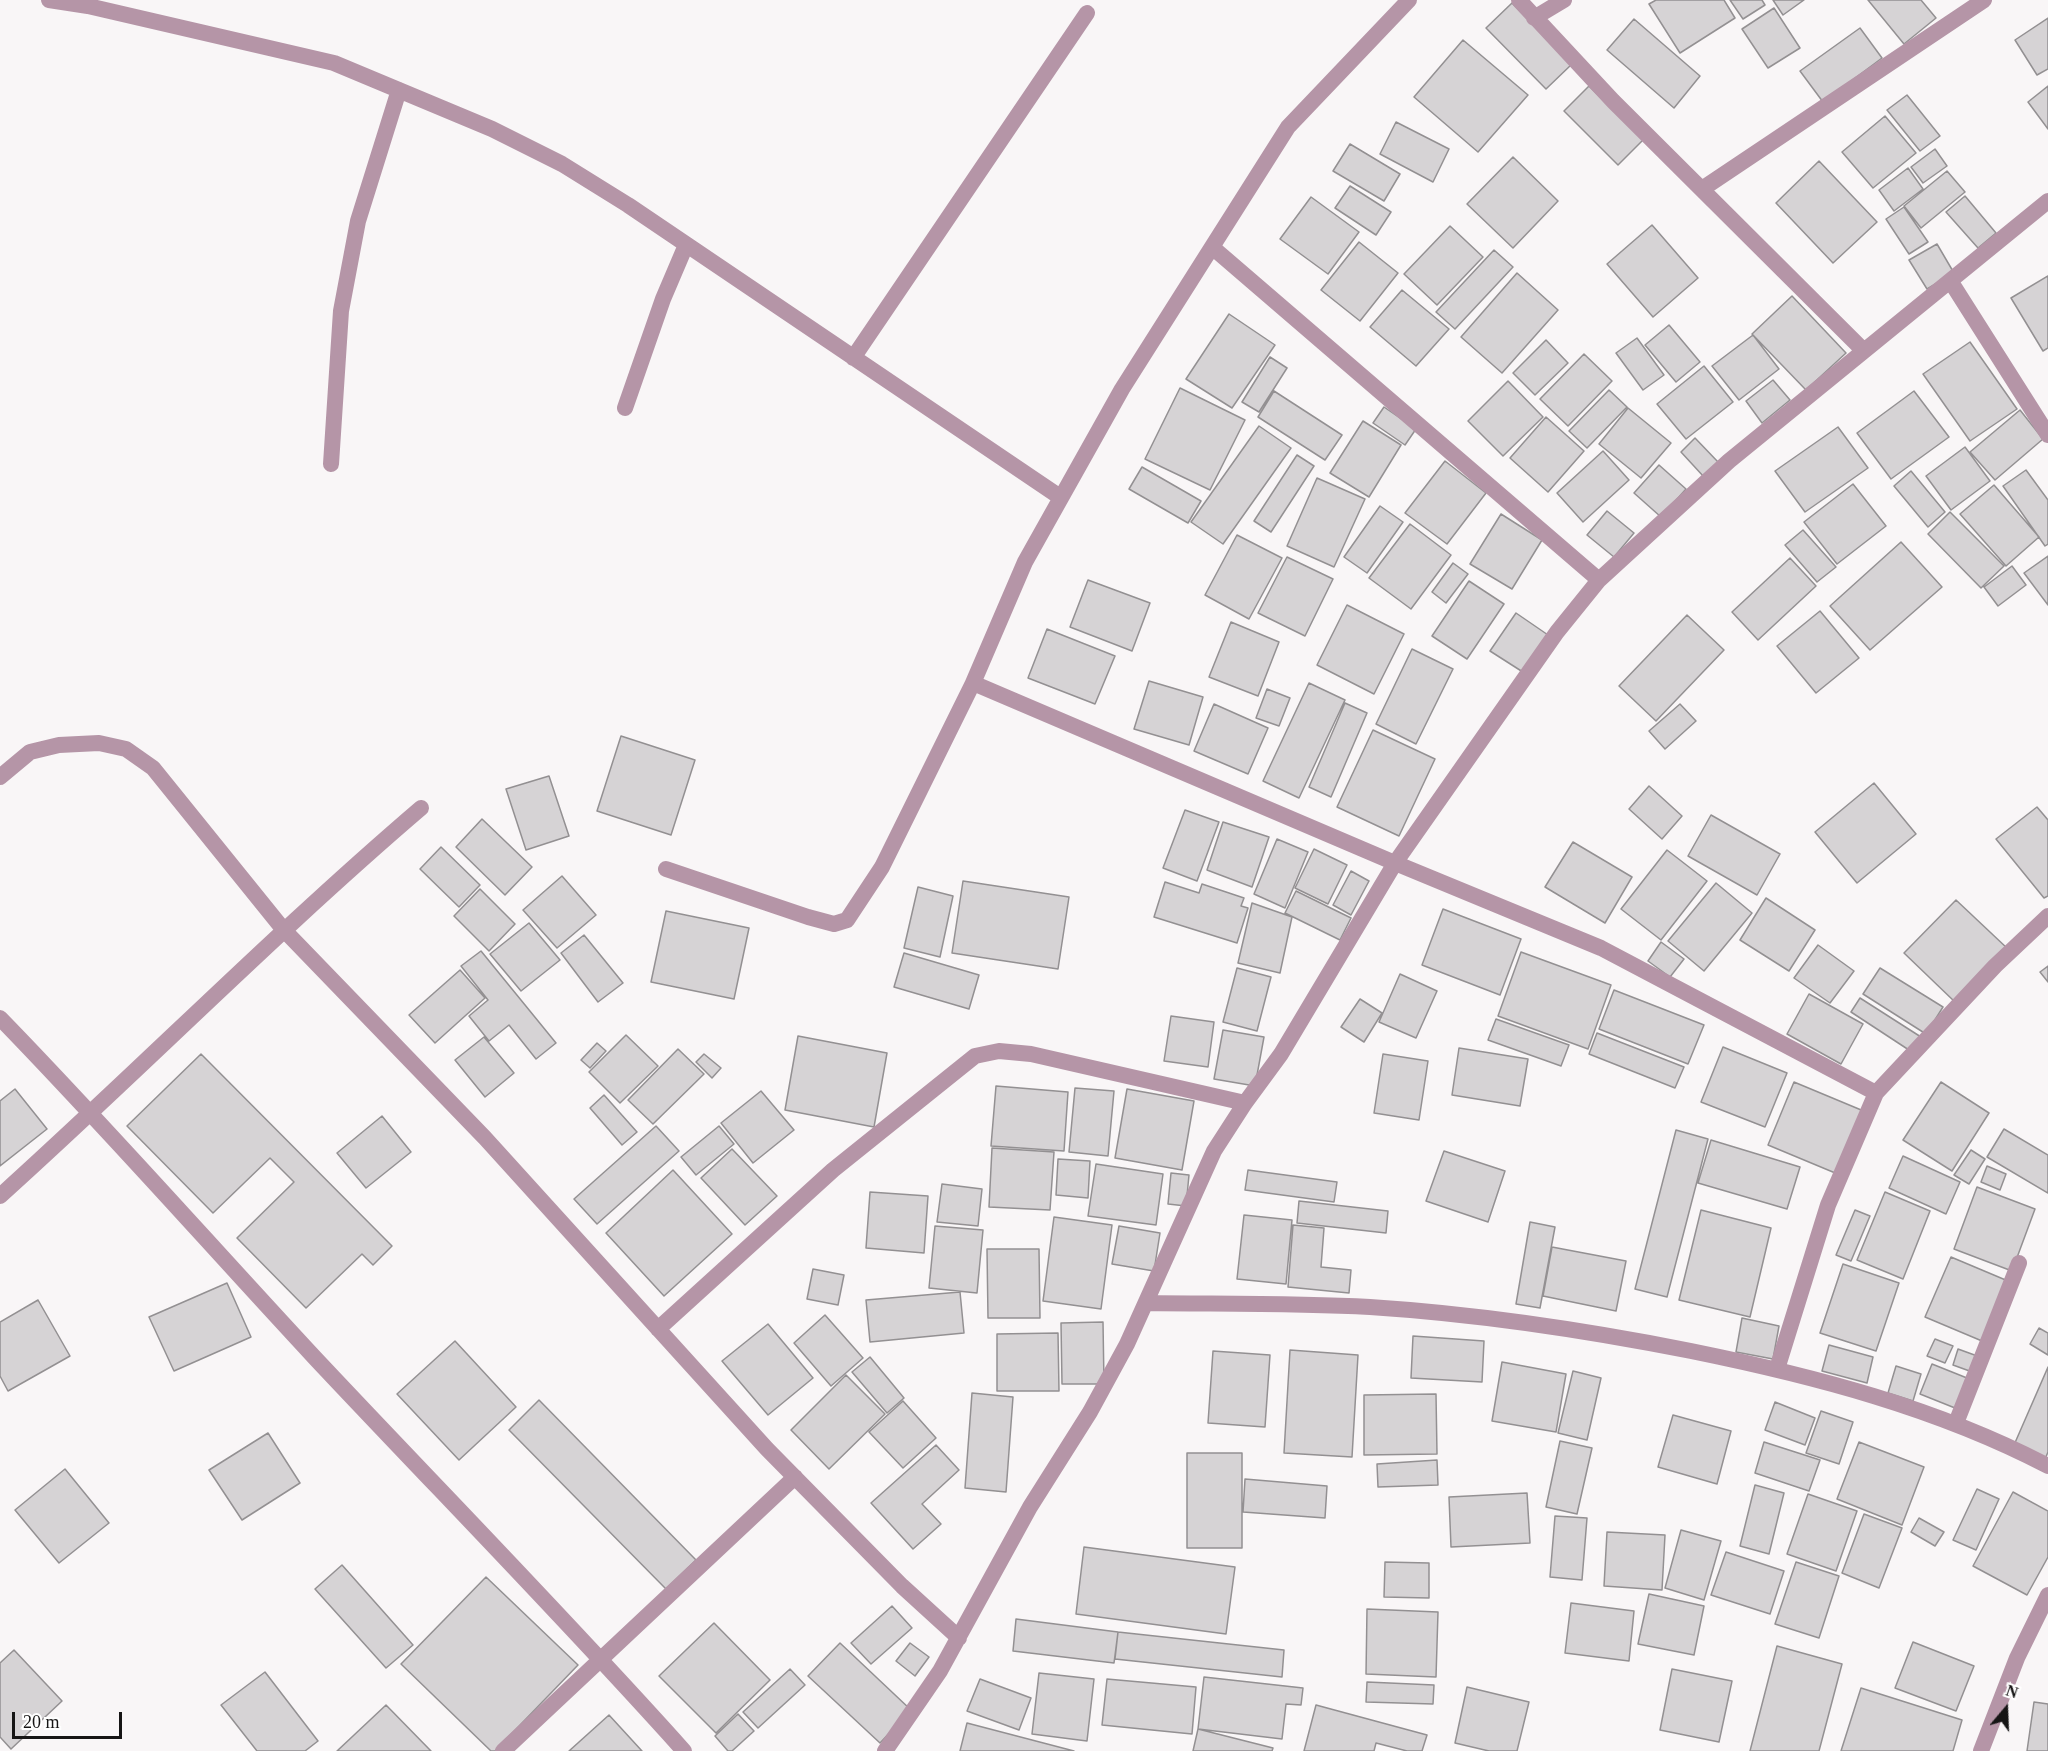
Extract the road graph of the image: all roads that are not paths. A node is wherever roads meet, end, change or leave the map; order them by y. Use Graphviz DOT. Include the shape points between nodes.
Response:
graph roads {
  1 [pos="49,0"];
  2 [pos="1409,0"];
  3 [pos="1519,0"];
  4 [pos="1564,0"];
  5 [pos="1984,0"];
  6 [pos="1087,13"];
  7 [pos="1534,18"];
  8 [pos="399,90"];
  9 [pos="1702,189"];
  10 [pos="2048,201"];
  11 [pos="686,245"];
  12 [pos="1212,247"];
  13 [pos="1951,282"];
  14 [pos="1863,350"];
  15 [pos="853,358"];
  16 [pos="625,408"];
  17 [pos="2048,435"];
  18 [pos="331,464"];
  19 [pos="1060,496"];
  20 [pos="1599,580"];
  21 [pos="974,683"];
  22 [pos="0,777"];
  23 [pos="421,808"];
  24 [pos="1395,863"];
  25 [pos="666,869"];
  26 [pos="2048,916"];
  27 [pos="283,929"];
  28 [pos="0,1018"];
  29 [pos="1876,1093"];
  30 [pos="1245,1103"];
  31 [pos="92,1112"];
  32 [pos="0,1196"];
  33 [pos="2019,1263"];
  34 [pos="1147,1303"];
  35 [pos="658,1329"];
  36 [pos="1778,1369"];
  37 [pos="1956,1423"];
  38 [pos="2048,1466"];
  39 [pos="795,1477"];
  40 [pos="2048,1595"];
  41 [pos="959,1638"];
  42 [pos="601,1658"];
  43 [pos="1983,1750"];
  44 [pos="503,1751"];
  45 [pos="684,1751"];
  46 [pos="885,1751"];
  1 -- 8 [label="street" via="334,63"];
  2 -- 12 [label="street" via="1288,127"];
  3 -- 7 [label="street"];
  4 -- 7 [label="street"];
  5 -- 9 [label="street"];
  6 -- 15 [label="street"];
  7 -- 9 [label="street"];
  8 -- 11 [label="street" via="562,164"];
  8 -- 18 [label="street" via="358,221 341,311"];
  9 -- 14 [label="street"];
  10 -- 13 [label="street"];
  11 -- 15 [label="street"];
  11 -- 16 [label="street"];
  12 -- 19 [label="street"];
  12 -- 20 [label="street"];
  13 -- 14 [label="street"];
  13 -- 17 [label="street"];
  14 -- 20 [label="street" via="1729,461"];
  15 -- 19 [label="street"];
  19 -- 21 [label="street" via="1025,562"];
  20 -- 24 [label="street" via="1557,632"];
  21 -- 24 [label="street"];
  21 -- 25 [label="street" via="882,867 847,920 834,924 808,917"];
  22 -- 27 [label="street" via="30,752 59,745 99,743 126,748 153,768"];
  23 -- 27 [label="street"];
  24 -- 29 [label="street" via="1601,948"];
  24 -- 30 [label="street" via="1281,1054"];
  26 -- 29 [label="street" via="1995,966"];
  27 -- 31 [label="street"];
  27 -- 35 [label="street" via="485,1138"];
  28 -- 31 [label="street"];
  29 -- 36 [label="street" via="1828,1206"];
  30 -- 34 [label="street" via="1199,1180"];
  30 -- 35 [label="street" via="1031,1054 999,1051 975,1056 833,1170"];
  31 -- 32 [label="street"];
  31 -- 42 [label="street" via="323,1366"];
  33 -- 37 [label="street"];
  34 -- 36 [label="street" via="1369,1307 1480,1317 1608,1334"];
  34 -- 41 [label="street" via="1090,1412 1030,1507"];
  35 -- 39 [label="street"];
  36 -- 37 [label="street"];
  37 -- 38 [label="street"];
  39 -- 41 [label="street"];
  39 -- 42 [label="street"];
  40 -- 43 [label="street" via="2013,1666"];
  41 -- 46 [label="street" via="921,1703"];
  42 -- 44 [label="street"];
  42 -- 45 [label="street"];
}
